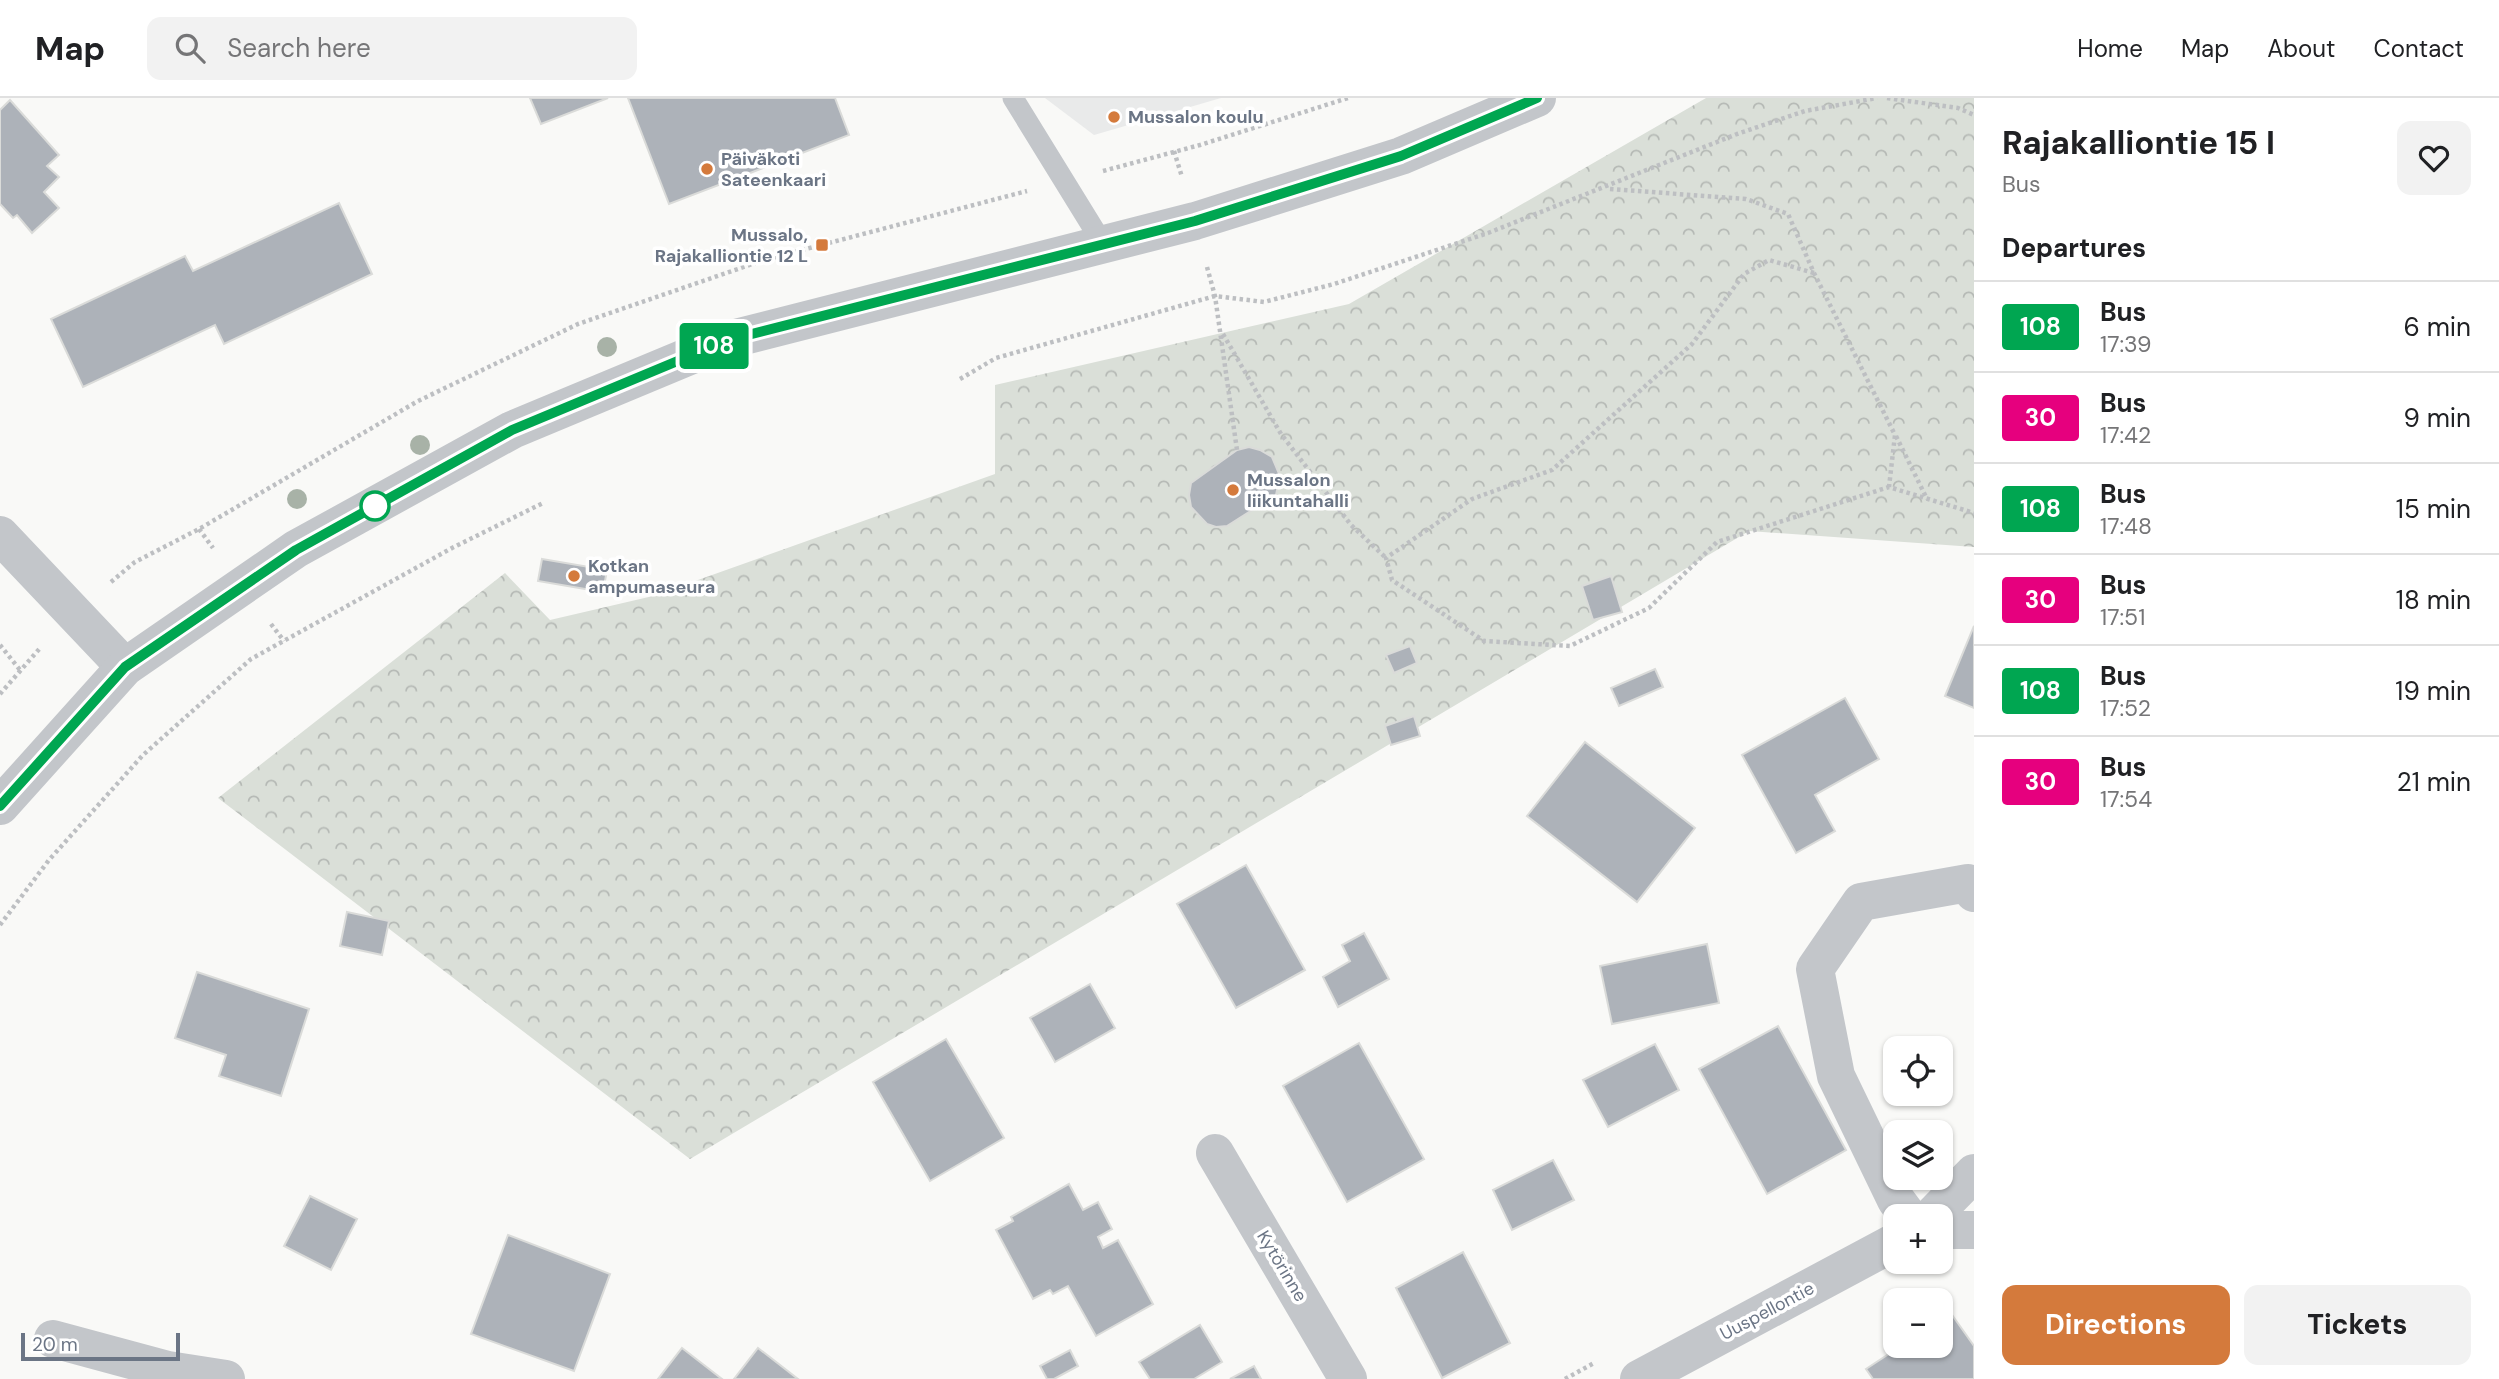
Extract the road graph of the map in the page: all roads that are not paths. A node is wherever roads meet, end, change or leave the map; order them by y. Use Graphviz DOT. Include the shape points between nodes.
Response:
graph roads {
  1 [pos="1013,98"];
  2 [pos="1537,98"];
  3 [pos="1103,244"];
  4 [pos="0,535"];
  5 [pos="125,667"];
  6 [pos="0,806"];
  7 [pos="1974,893"];
  8 [pos="1215,1153"];
  9 [pos="1974,1173"];
  10 [pos="1899,1204"];
  11 [pos="1943,1204"];
  12 [pos="1883,1248"];
  13 [pos="52,1339"];
  14 [pos="226,1379"];
  15 [pos="1348,1379"];
  16 [pos="1639,1379"];
  1 -- 3 [label="lane"];
  2 -- 3 [label="street" via="1401,156 1195,221"];
  3 -- 5 [label="street" via="728,340 512,430 296,550"];
  4 -- 5 [label="street"];
  5 -- 6 [label="street"];
  7 -- 10 [label="street" via="1968,883 1861,902 1815,969 1836,1076"];
  8 -- 15 [label="street, Kytörinne"];
  9 -- 11 [label="street"];
  12 -- 16 [label="street, Uuspellontie"];
  13 -- 14 [label="street" via="168,1370"];
}
